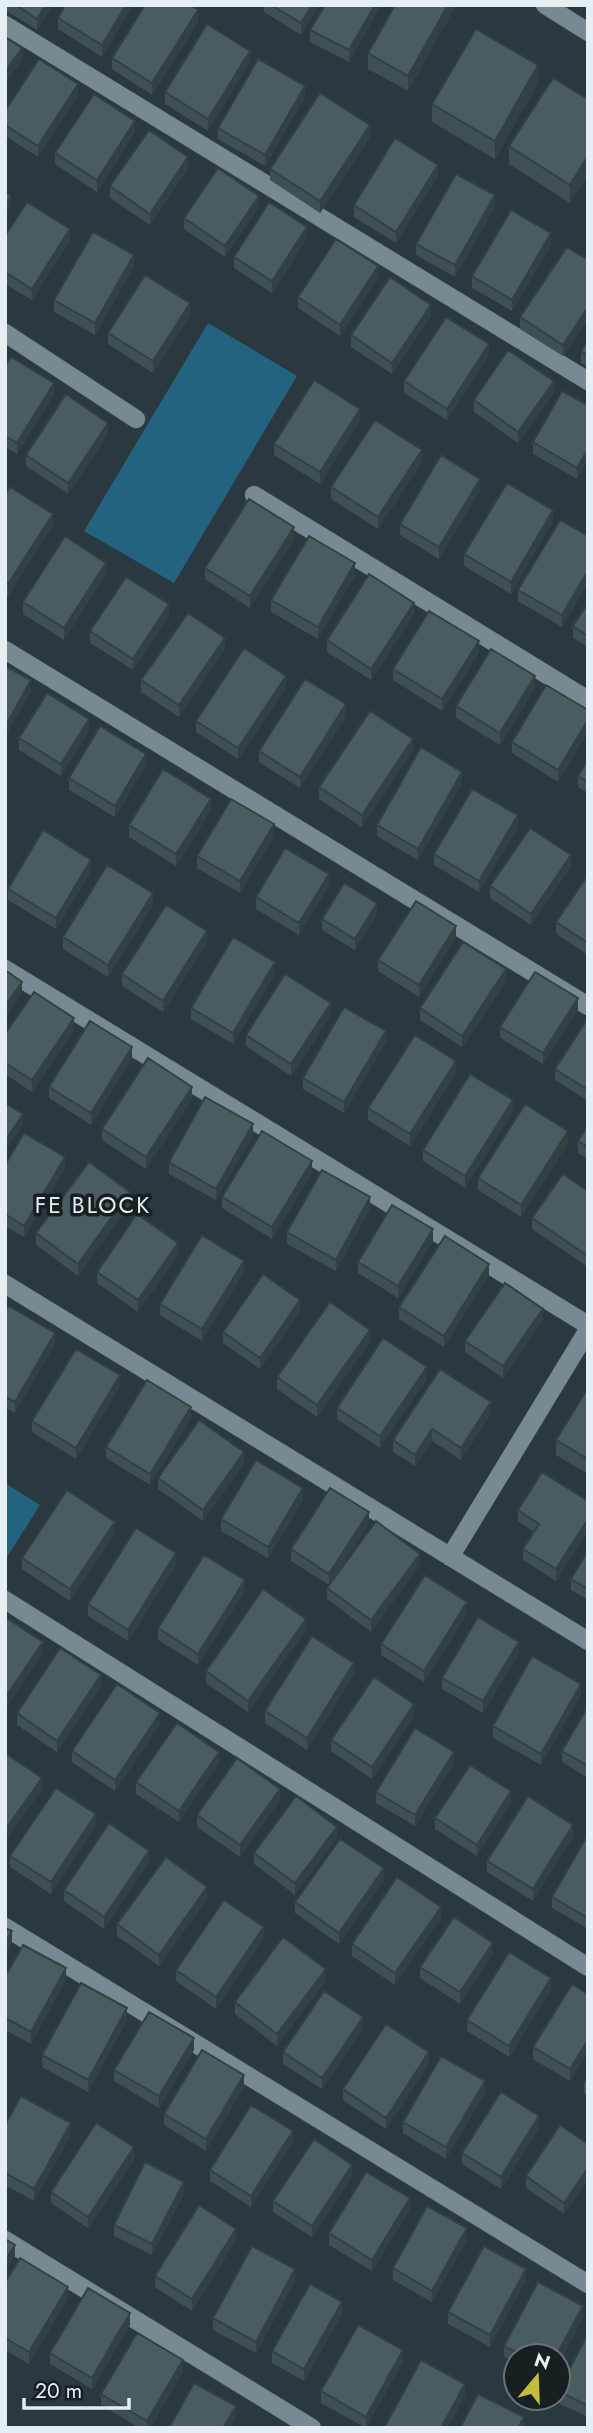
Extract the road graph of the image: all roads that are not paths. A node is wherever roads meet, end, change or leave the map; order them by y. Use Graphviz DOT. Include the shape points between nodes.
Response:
graph roads {
  1 [pos="545,5"];
  2 [pos="5,25"];
  3 [pos="588,32"];
  4 [pos="5,333"];
  5 [pos="588,381"];
  6 [pos="136,419"];
  7 [pos="254,495"];
  8 [pos="5,650"];
  9 [pos="588,700"];
  10 [pos="5,969"];
  11 [pos="588,1006"];
  12 [pos="5,1284"];
  13 [pos="588,1325"];
  14 [pos="588,1330"];
  15 [pos="450,1557"];
  16 [pos="5,1600"];
  17 [pos="588,1641"];
  18 [pos="5,1927"];
  19 [pos="588,1968"];
  20 [pos="5,2240"];
  21 [pos="588,2284"];
  22 [pos="312,2428"];
  1 -- 3 [label="street"];
  2 -- 5 [label="street"];
  4 -- 6 [label="street"];
  7 -- 9 [label="street"];
  8 -- 11 [label="street"];
  10 -- 13 [label="street"];
  12 -- 15 [label="street"];
  14 -- 15 [label="street"];
  15 -- 17 [label="street"];
  16 -- 19 [label="street"];
  18 -- 21 [label="street"];
  20 -- 22 [label="street"];
}
